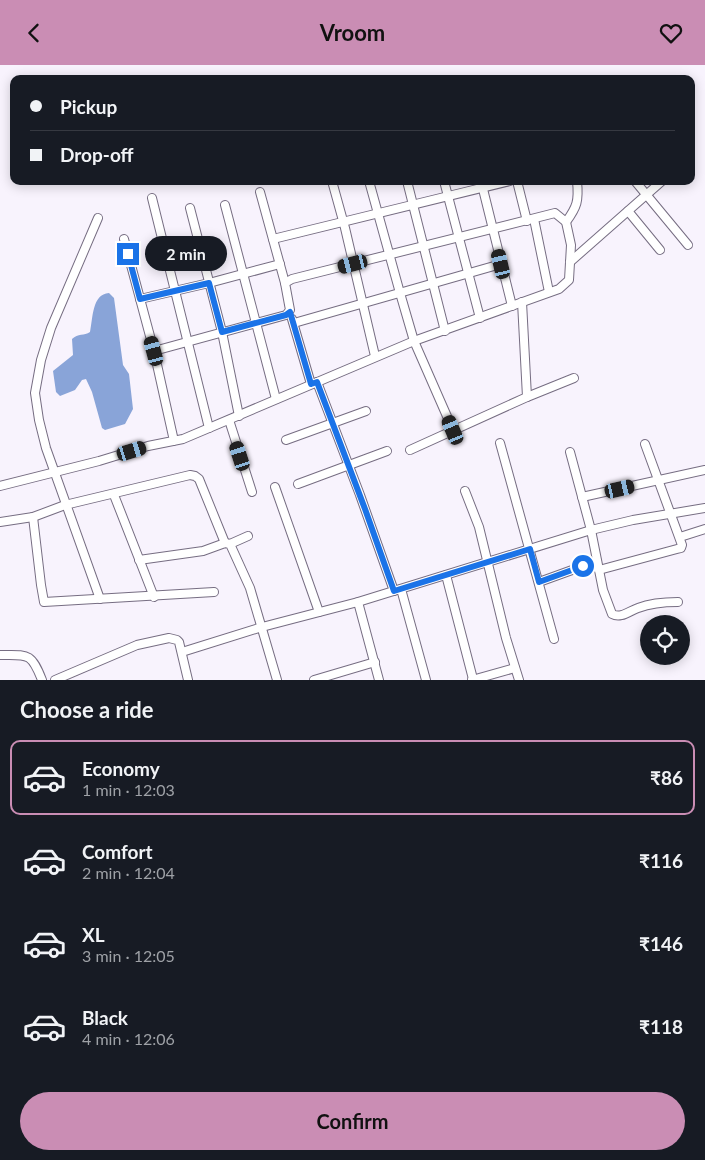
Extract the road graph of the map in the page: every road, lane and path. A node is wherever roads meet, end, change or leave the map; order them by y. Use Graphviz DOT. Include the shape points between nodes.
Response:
graph roads {
  1 [pos="333,185"];
  2 [pos="371,185"];
  3 [pos="408,185"];
  4 [pos="445,185"];
  5 [pos="482,185"];
  6 [pos="518,185"];
  7 [pos="577,185"];
  8 [pos="638,185"];
  9 [pos="657,185"];
  10 [pos="260,192"];
  11 [pos="646,195"];
  12 [pos="448,197"];
  13 [pos="152,198"];
  14 [pos="225,205"];
  15 [pos="413,205"];
  16 [pos="190,208"];
  17 [pos="628,211"];
  18 [pos="379,213"];
  19 [pos="98,218"];
  20 [pos="530,220"];
  21 [pos="343,221"];
  22 [pos="566,222"];
  23 [pos="492,229"];
  24 [pos="457,237"];
  25 [pos="124,239"];
  26 [pos="273,239"];
  27 [pos="423,245"];
  28 [pos="688,245"];
  29 [pos="660,250"];
  30 [pos="389,254"];
  31 [pos="570,262"];
  32 [pos="280,264"];
  33 [pos="353,264"];
  34 [pos="501,264"];
  35 [pos="244,273"];
  36 [pos="467,273"];
  37 [pos="209,283"];
  38 [pos="285,283"];
  39 [pos="434,283"];
  40 [pos="174,290"];
  41 [pos="549,292"];
  42 [pos="400,293"];
  43 [pos="140,299"];
  44 [pos="362,302"];
  45 [pos="522,302"];
  46 [pos="512,306"];
  47 [pos="290,312"];
  48 [pos="480,318"];
  49 [pos="294,323"];
  50 [pos="256,324"];
  51 [pos="445,331"];
  52 [pos="222,332"];
  53 [pos="188,341"];
  54 [pos="414,341"];
  55 [pos="154,351"];
  56 [pos="376,356"];
  57 [pos="574,378"];
  58 [pos="314,383"];
  59 [pos="526,397"];
  60 [pos="276,399"];
  61 [pos="366,411"];
  62 [pos="238,416"];
  63 [pos="229,420"];
  64 [pos="333,423"];
  65 [pos="208,428"];
  66 [pos="453,430"];
  67 [pos="286,439"];
  68 [pos="174,441"];
  69 [pos="500,443"];
  70 [pos="645,444"];
  71 [pos="410,450"];
  72 [pos="387,451"];
  73 [pos="570,452"];
  74 [pos="349,465"];
  75 [pos="705,470"];
  76 [pos="54,471"];
  77 [pos="659,480"];
  78 [pos="298,484"];
  79 [pos="0,486"];
  80 [pos="275,487"];
  81 [pos="465,491"];
  82 [pos="252,492"];
  83 [pos="114,495"];
  84 [pos="582,497"];
  85 [pos="65,505"];
  86 [pos="705,508"];
  87 [pos="671,514"];
  88 [pos="33,517"];
  89 [pos="0,522"];
  90 [pos="705,529"];
  91 [pos="591,530"];
  92 [pos="248,536"];
  93 [pos="680,537"];
  94 [pos="228,543"];
  95 [pos="530,549"];
  96 [pos="140,560"];
  97 [pos="597,561"];
  98 [pos="487,562"];
  99 [pos="599,571"];
  100 [pos="446,575"];
  101 [pos="539,582"];
  102 [pos="397,590"];
  103 [pos="214,592"];
  104 [pos="154,597"];
  105 [pos="100,599"];
  106 [pos="358,601"];
  107 [pos="678,602"];
  108 [pos="318,612"];
  109 [pos="262,627"];
  110 [pos="554,639"];
  111 [pos="182,652"];
  112 [pos="0,655"];
  113 [pos="374,662"];
  114 [pos="515,668"];
  115 [pos="42,680"];
  116 [pos="55,680"];
  117 [pos="188,680"];
  118 [pos="277,680"];
  119 [pos="314,680"];
  120 [pos="380,680"];
  121 [pos="426,680"];
  122 [pos="472,680"];
  123 [pos="519,680"];
  1 -- 21 [label="street"];
  2 -- 18 [label="street"];
  3 -- 15 [label="street"];
  4 -- 12 [label="street"];
  5 -- 12 [label="street"];
  5 -- 23 [label="street"];
  6 -- 20 [label="street"];
  7 -- 22 [label="street" via="576,208"];
  8 -- 11 [label="street"];
  9 -- 11 [label="street"];
  10 -- 26 [label="street"];
  11 -- 17 [label="street"];
  11 -- 28 [label="street"];
  12 -- 15 [label="street"];
  12 -- 24 [label="street"];
  13 -- 40 [label="street"];
  14 -- 35 [label="street"];
  15 -- 18 [label="street"];
  15 -- 27 [label="street"];
  16 -- 37 [label="street"];
  17 -- 29 [label="street"];
  17 -- 31 [label="street"];
  18 -- 21 [label="street"];
  18 -- 30 [label="street"];
  19 -- 76 [label="street" via="51,328 41,360 36,393 39,420"];
  20 -- 22 [label="street" via="555,213"];
  20 -- 23 [label="street"];
  20 -- 41 [label="street"];
  21 -- 26 [label="street"];
  21 -- 33 [label="street"];
  22 -- 31 [label="street" via="571,245"];
  23 -- 24 [label="street"];
  23 -- 34 [label="street"];
  24 -- 27 [label="street"];
  24 -- 36 [label="street"];
  25 -- 43 [label="street"];
  26 -- 32 [label="street"];
  27 -- 30 [label="street"];
  27 -- 39 [label="street"];
  30 -- 33 [label="street"];
  30 -- 42 [label="street"];
  31 -- 41 [label="street" via="569,281"];
  32 -- 35 [label="street"];
  32 -- 38 [label="street"];
  33 -- 38 [label="street"];
  33 -- 44 [label="street"];
  34 -- 36 [label="street"];
  34 -- 46 [label="street"];
  35 -- 37 [label="street"];
  35 -- 50 [label="street"];
  36 -- 39 [label="street"];
  36 -- 48 [label="street"];
  37 -- 40 [label="street"];
  37 -- 52 [label="street"];
  38 -- 47 [label="street"];
  39 -- 42 [label="street"];
  39 -- 51 [label="street"];
  40 -- 43 [label="street"];
  40 -- 53 [label="street"];
  41 -- 45 [label="street"];
  42 -- 44 [label="street"];
  42 -- 54 [label="street"];
  43 -- 55 [label="street"];
  44 -- 49 [label="street"];
  44 -- 56 [label="street"];
  45 -- 46 [label="street"];
  45 -- 59 [label="street"];
  46 -- 48 [label="street"];
  47 -- 49 [label="street"];
  47 -- 50 [label="street"];
  48 -- 51 [label="street"];
  49 -- 58 [label="street"];
  50 -- 52 [label="street"];
  50 -- 60 [label="street"];
  51 -- 54 [label="street"];
  52 -- 53 [label="street"];
  52 -- 62 [label="street"];
  53 -- 55 [label="street"];
  53 -- 65 [label="street"];
  54 -- 56 [label="street"];
  54 -- 66 [label="street"];
  55 -- 68 [label="street"];
  56 -- 58 [label="street"];
  57 -- 59 [label="street"];
  58 -- 60 [label="street"];
  58 -- 64 [label="street"];
  59 -- 66 [label="street"];
  60 -- 62 [label="street"];
  61 -- 64 [label="street"];
  62 -- 63 [label="street"];
  63 -- 65 [label="street"];
  63 -- 82 [label="street"];
  64 -- 67 [label="street"];
  64 -- 74 [label="street"];
  65 -- 68 [label="street"];
  66 -- 71 [label="street"];
  68 -- 76 [label="street"];
  69 -- 95 [label="street"];
  70 -- 77 [label="street"];
  72 -- 74 [label="street"];
  73 -- 84 [label="street"];
  74 -- 78 [label="street"];
  74 -- 102 [label="street"];
  75 -- 77 [label="street"];
  76 -- 79 [label="street"];
  76 -- 85 [label="street"];
  77 -- 84 [label="street"];
  77 -- 87 [label="street"];
  80 -- 108 [label="street"];
  81 -- 98 [label="street" via="479,527"];
  83 -- 85 [label="street"];
  83 -- 94 [label="street" via="195,476"];
  83 -- 96 [label="street"];
  84 -- 91 [label="street"];
  85 -- 88 [label="street"];
  85 -- 105 [label="street"];
  86 -- 87 [label="street"];
  87 -- 91 [label="street"];
  87 -- 93 [label="street"];
  88 -- 89 [label="street"];
  88 -- 105 [label="street" via="44,602"];
  90 -- 93 [label="street"];
  91 -- 95 [label="street"];
  91 -- 97 [label="street"];
  92 -- 94 [label="street"];
  93 -- 99 [label="street" via="681,548"];
  94 -- 96 [label="street" via="203,551"];
  94 -- 109 [label="street" via="250,588"];
  95 -- 98 [label="street"];
  95 -- 101 [label="street"];
  96 -- 104 [label="street"];
  97 -- 99 [label="street"];
  97 -- 101 [label="street"];
  98 -- 100 [label="street"];
  98 -- 114 [label="street"];
  99 -- 107 [label="street" via="615,616 660,602"];
  100 -- 102 [label="street"];
  100 -- 122 [label="street"];
  101 -- 110 [label="street"];
  102 -- 106 [label="street"];
  102 -- 121 [label="street"];
  103 -- 104 [label="street"];
  104 -- 105 [label="street"];
  106 -- 108 [label="street"];
  106 -- 113 [label="street"];
  108 -- 109 [label="street"];
  109 -- 111 [label="street"];
  109 -- 118 [label="street"];
  111 -- 116 [label="street" via="177,640 168,638 137,645"];
  111 -- 117 [label="street"];
  112 -- 115 [label="street" via="27,656 33,660"];
  113 -- 119 [label="street"];
  113 -- 120 [label="street"];
  114 -- 122 [label="street"];
  114 -- 123 [label="street"];
}
